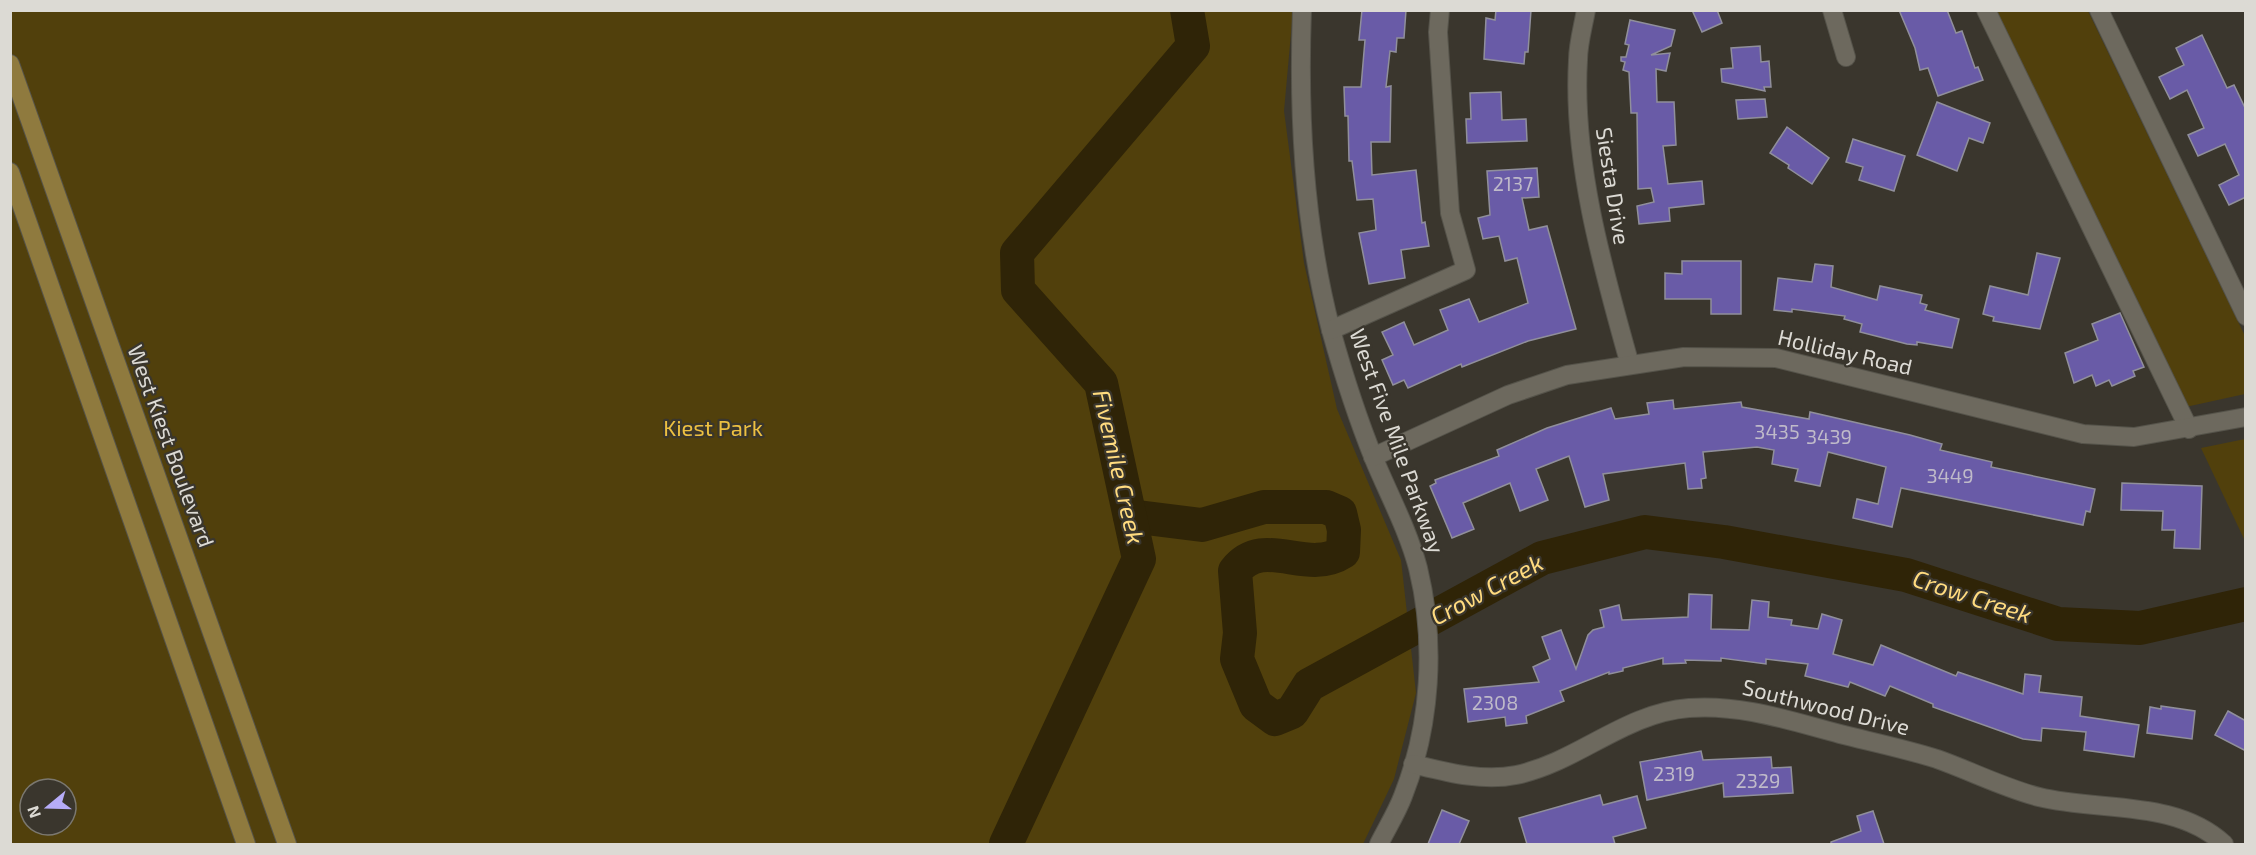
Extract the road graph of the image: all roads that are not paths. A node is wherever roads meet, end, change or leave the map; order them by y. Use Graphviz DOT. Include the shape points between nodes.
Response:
graph roads {
  1 [pos="1302,10"];
  2 [pos="1440,10"];
  3 [pos="1586,10"];
  4 [pos="1832,10"];
  5 [pos="1986,10"];
  6 [pos="2099,10"];
  7 [pos="1846,57"];
  8 [pos="10,64"];
  9 [pos="10,172"];
  10 [pos="2246,316"];
  11 [pos="1331,330"];
  12 [pos="1629,365"];
  13 [pos="2246,417"];
  14 [pos="2189,429"];
  15 [pos="1373,458"];
  16 [pos="1413,764"];
  17 [pos="246,844"];
  18 [pos="287,844"];
  19 [pos="1379,844"];
  20 [pos="2224,844"];
  1 -- 11 [label="street, West Five Mile Parkway" via="1304,158 1311,228"];
  2 -- 11 [label="street" via="1438,32 1450,213 1466,270"];
  3 -- 12 [label="street, Siesta Drive" via="1578,59 1579,117 1595,240"];
  4 -- 7 [label="street"];
  5 -- 14 [label="street"];
  6 -- 10 [label="street"];
  8 -- 18 [label="main road, West Kiest Boulevard"];
  9 -- 17 [label="main road"];
  11 -- 15 [label="street, West Five Mile Parkway"];
  12 -- 14 [label="street, Holliday Road" via="1684,357 1776,358 2083,434 2134,437"];
  12 -- 15 [label="street, Holliday Road" via="1567,375 1508,395"];
  13 -- 14 [label="street, Holliday Road"];
  15 -- 16 [label="street, West Five Mile Parkway" via="1418,569 1428,641 1423,723"];
  16 -- 19 [label="street, West Five Mile Parkway" via="1403,796"];
  16 -- 20 [label="street, Southwood Drive" via="1478,777 1516,775 1550,764 1648,717 1686,708 1746,710 1936,759 2041,798 2170,814 2208,830"];
}
